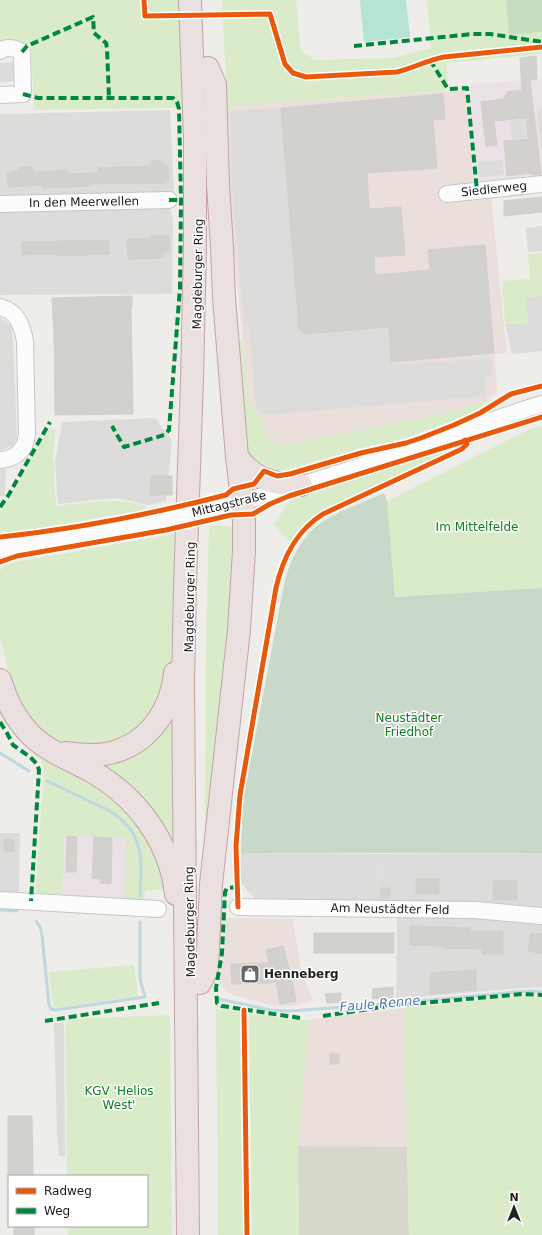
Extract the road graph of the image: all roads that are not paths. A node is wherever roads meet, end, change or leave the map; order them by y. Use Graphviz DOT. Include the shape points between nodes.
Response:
graph roads {
  1 [pos="190,0"];
  2 [pos="205,0"];
  3 [pos="0,51"];
  4 [pos="208,68"];
  5 [pos="0,95"];
  6 [pos="542,184"];
  7 [pos="446,194"];
  8 [pos="169,200"];
  9 [pos="0,204"];
  10 [pos="0,307"];
  11 [pos="542,404"];
  12 [pos="237,457"];
  13 [pos="0,460"];
  14 [pos="302,485"];
  15 [pos="242,501"];
  16 [pos="0,549"];
  17 [pos="185,585"];
  18 [pos="0,680"];
  19 [pos="54,751"];
  20 [pos="0,900"];
  21 [pos="238,907"];
  22 [pos="158,908"];
  23 [pos="542,916"];
  24 [pos="193,981"];
  25 [pos="188,1235"];
  26 [pos="203,1235"];
  1 -- 17 [label="highway, Magdeburger Ring" via="195,214"];
  2 -- 4 [label="highway, Magdeburger Ring"];
  3 -- 5 [label="street" via="9,48 22,52 23,94"];
  4 -- 12 [label="highway" via="216,85 224,298"];
  4 -- 24 [label="highway, Magdeburger Ring" via="209,267 199,595"];
  6 -- 7 [label="street, Siedlerweg"];
  8 -- 9 [label="street, In den Meerwellen"];
  10 -- 13 [label="street" via="6,308 17,318 23,328 27,436 23,448 15,456"];
  11 -- 14 [label="street, Mittagstraße"];
  12 -- 14 [label="highway" via="259,477 273,482"];
  12 -- 15 [label="highway"];
  14 -- 15 [label="street, Mittagstraße"];
  15 -- 16 [label="street, Mittagstraße, bridge" via="150,524"];
  15 -- 24 [label="highway" via="244,551 241,607 211,884 207,970"];
  17 -- 19 [label="highway" via="177,602 174,680 168,702 157,722 142,737 116,752 90,755"];
  17 -- 24 [label="highway, Magdeburger Ring" via="183,683"];
  18 -- 19 [label="highway" via="10,704 23,725 39,742"];
  19 -- 24 [label="highway" via="121,791 144,816 155,833 166,855 174,881 177,962"];
  20 -- 22 [label="street"];
  21 -- 23 [label="street, Am Neustädter Feld" via="475,910"];
  24 -- 25 [label="highway, Magdeburger Ring"];
  24 -- 26 [label="highway, Magdeburger Ring"];
}
